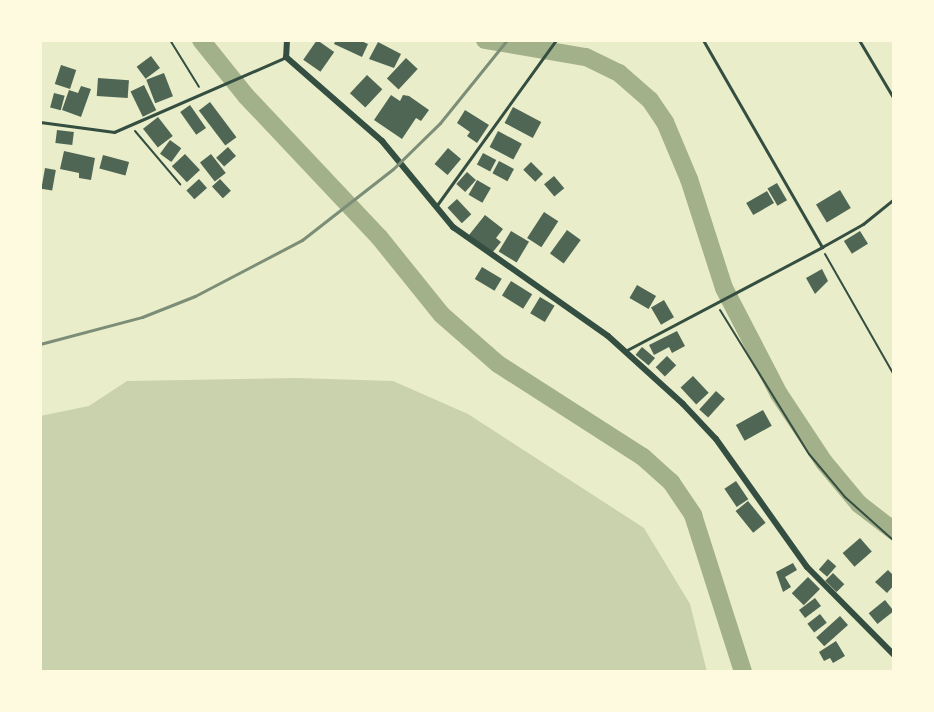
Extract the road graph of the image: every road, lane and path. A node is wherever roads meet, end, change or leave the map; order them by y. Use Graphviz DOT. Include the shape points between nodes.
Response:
graph roads {
  1 [pos="170,40"];
  2 [pos="287,40"];
  3 [pos="556,40"];
  4 [pos="703,40"];
  5 [pos="859,40"];
  6 [pos="286,57"];
  7 [pos="203,93"];
  8 [pos="894,99"];
  9 [pos="40,122"];
  10 [pos="131,128"];
  11 [pos="180,184"];
  12 [pos="894,199"];
  13 [pos="435,208"];
  14 [pos="822,247"];
  15 [pos="719,303"];
  16 [pos="626,351"];
  17 [pos="894,375"];
  18 [pos="894,541"];
  19 [pos="894,655"];
  1 -- 7 [label="path"];
  2 -- 6 [label="street"];
  3 -- 13 [label="lane"];
  4 -- 14 [label="lane"];
  5 -- 8 [label="lane"];
  6 -- 7 [label="lane"];
  6 -- 13 [label="street" via="382,141"];
  7 -- 10 [label="lane"];
  9 -- 10 [label="lane" via="114,132"];
  10 -- 11 [label="path"];
  12 -- 14 [label="lane"];
  13 -- 16 [label="street" via="470,242"];
  14 -- 15 [label="lane"];
  14 -- 17 [label="path"];
  15 -- 16 [label="lane"];
  15 -- 18 [label="path" via="809,454 845,497"];
  16 -- 19 [label="street" via="716,439 807,567"];
}
